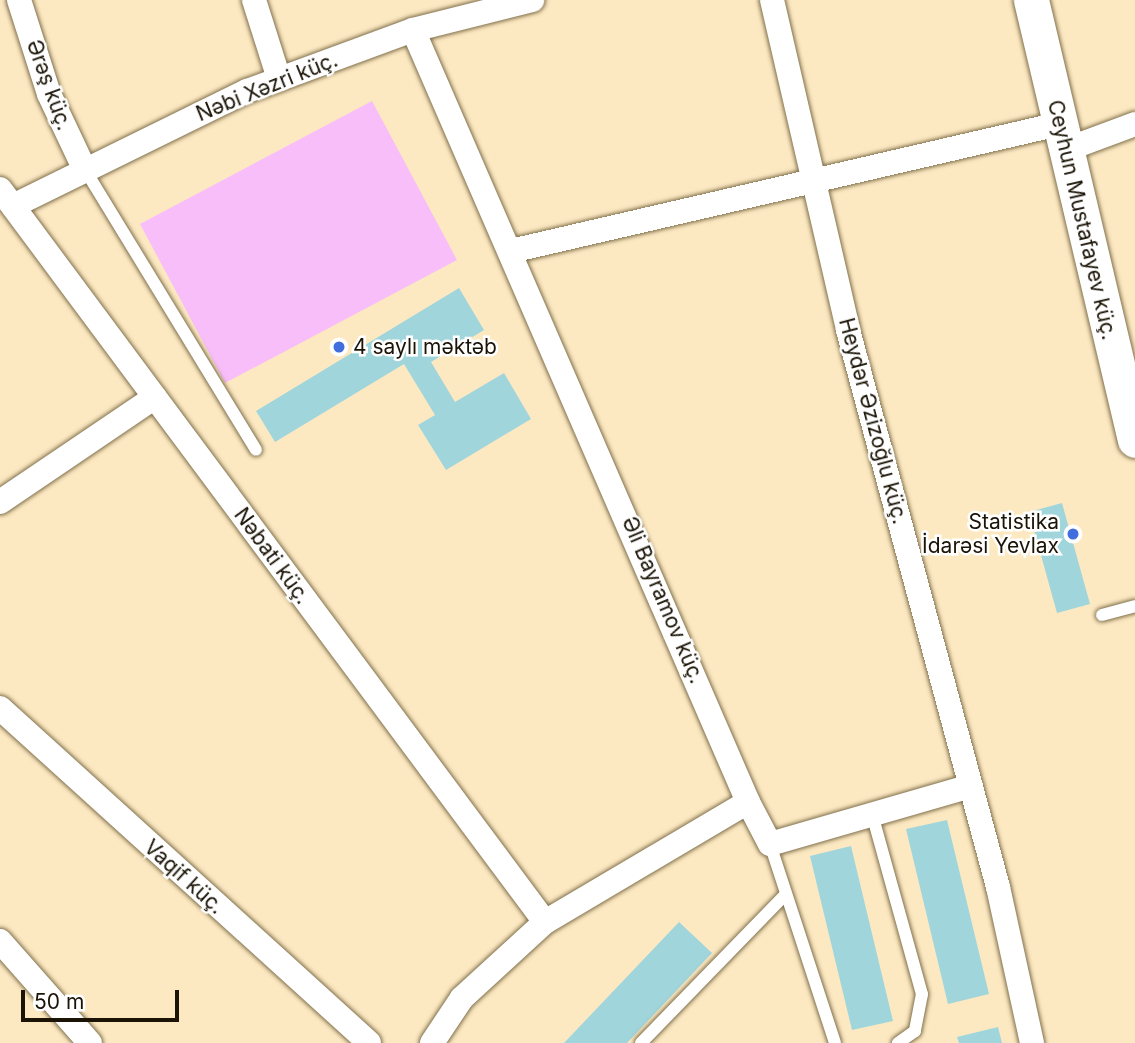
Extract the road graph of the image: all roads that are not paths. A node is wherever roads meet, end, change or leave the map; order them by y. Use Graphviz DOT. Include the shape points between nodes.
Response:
graph roads {
  1 [pos="19,0"];
  2 [pos="254,0"];
  3 [pos="772,0"];
  4 [pos="1031,0"];
  5 [pos="519,1"];
  6 [pos="413,30"];
  7 [pos="279,79"];
  8 [pos="1134,128"];
  9 [pos="1062,137"];
  10 [pos="84,168"];
  11 [pos="813,178"];
  12 [pos="7,197"];
  13 [pos="511,251"];
  14 [pos="155,397"];
  15 [pos="1135,440"];
  16 [pos="256,450"];
  17 [pos="0,502"];
  18 [pos="1135,606"];
  19 [pos="1102,615"];
  20 [pos="0,708"];
  21 [pos="971,786"];
  22 [pos="748,802"];
  23 [pos="872,814"];
  24 [pos="770,844"];
  25 [pos="786,894"];
  26 [pos="545,922"];
  27 [pos="0,941"];
  28 [pos="90,1043"];
  29 [pos="369,1043"];
  30 [pos="432,1043"];
  31 [pos="640,1043"];
  32 [pos="835,1043"];
  33 [pos="898,1043"];
  34 [pos="1032,1043"];
  1 -- 10 [label="street, Ərəş küç." via="49,94"];
  2 -- 7 [label="street"];
  3 -- 11 [label="street, Heydər Əzizoğlu küç."];
  4 -- 9 [label="main road, Ceyhun Mustafayev küç."];
  5 -- 6 [label="street, Nəbi Xəzri küç."];
  6 -- 7 [label="street, Nəbi Xəzri küç."];
  6 -- 13 [label="street, Əli Bayramov küç."];
  7 -- 10 [label="street, Nəbi Xəzri küç."];
  8 -- 9 [label="street"];
  9 -- 11 [label="street"];
  9 -- 15 [label="main road, Ceyhun Mustafayev küç."];
  10 -- 12 [label="street, Nəbi Xəzri küç."];
  10 -- 16 [label="lane"];
  11 -- 13 [label="street"];
  11 -- 21 [label="street, Heydər Əzizoğlu küç."];
  12 -- 14 [label="street, Nəbati küç."];
  13 -- 22 [label="street, Əli Bayramov küç."];
  14 -- 17 [label="street"];
  14 -- 26 [label="street, Nəbati küç."];
  18 -- 19 [label="lane"];
  20 -- 29 [label="street, Vaqif küç."];
  21 -- 23 [label="street"];
  21 -- 34 [label="street, Heydər Əzizoğlu küç."];
  22 -- 24 [label="street, Əli Bayramov küç."];
  22 -- 26 [label="street"];
  23 -- 24 [label="street"];
  23 -- 33 [label="lane" via="922,994 915,1031"];
  24 -- 25 [label="lane"];
  25 -- 31 [label="lane"];
  25 -- 32 [label="lane"];
  26 -- 30 [label="street" via="462,998"];
  27 -- 28 [label="street"];
}
